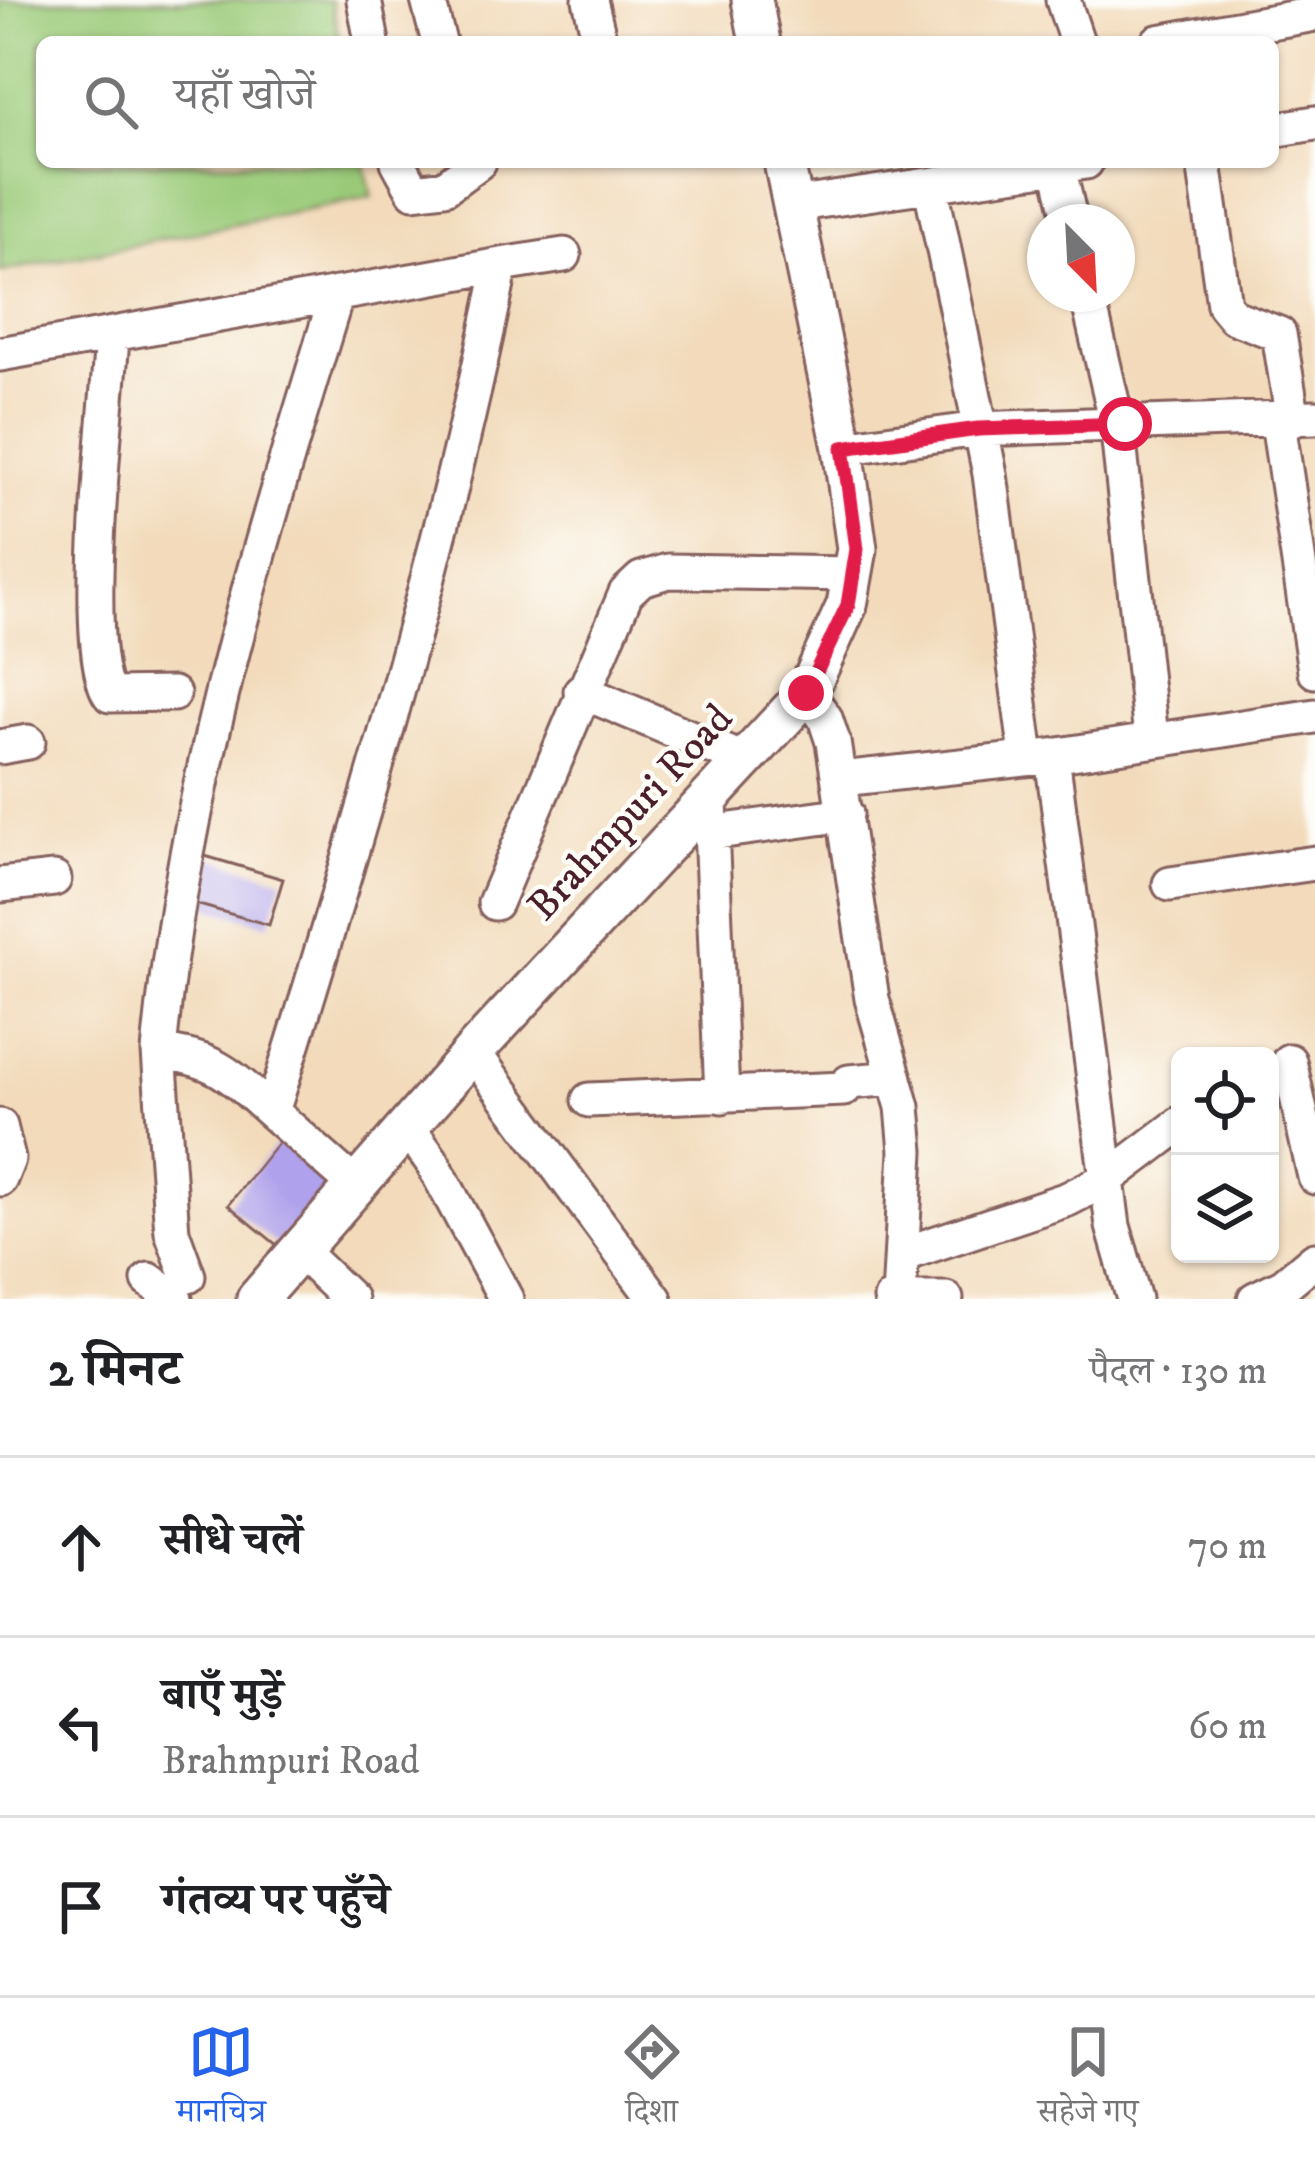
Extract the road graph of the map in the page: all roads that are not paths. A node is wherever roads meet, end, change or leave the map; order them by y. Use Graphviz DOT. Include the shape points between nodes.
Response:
graph roads {
  1 [pos="364,0"];
  2 [pos="428,0"];
  3 [pos="590,0"];
  4 [pos="752,0"];
  5 [pos="1063,0"];
  6 [pos="1315,14"];
  7 [pos="372,36"];
  8 [pos="437,36"];
  9 [pos="599,36"];
  10 [pos="759,36"];
  11 [pos="1074,36"];
  12 [pos="1192,36"];
  13 [pos="1315,123"];
  14 [pos="1279,129"];
  15 [pos="401,168"];
  16 [pos="471,168"];
  17 [pos="785,168"];
  18 [pos="1048,168"];
  19 [pos="1072,168"];
  20 [pos="1205,168"];
  21 [pos="932,187"];
  22 [pos="1071,204"];
  23 [pos="792,205"];
  24 [pos="564,255"];
  25 [pos="501,265"];
  26 [pos="337,294"];
  27 [pos="1091,312"];
  28 [pos="112,337"];
  29 [pos="0,354"];
  30 [pos="0,368"];
  31 [pos="1296,420"];
  32 [pos="1117,423"];
  33 [pos="978,429"];
  34 [pos="843,448"];
  35 [pos="852,574"];
  36 [pos="1314,650"];
  37 [pos="581,691"];
  38 [pos="806,693"];
  39 [pos="173,694"];
  40 [pos="1315,716"];
  41 [pos="1151,737"];
  42 [pos="1040,756"];
  43 [pos="746,761"];
  44 [pos="841,779"];
  45 [pos="846,814"];
  46 [pos="710,818"];
  47 [pos="1315,863"];
  48 [pos="54,879"];
  49 [pos="1170,884"];
  50 [pos="0,885"];
  51 [pos="495,903"];
  52 [pos="159,1052"];
  53 [pos="473,1052"];
  54 [pos="1291,1060"];
  55 [pos="895,1078"];
  56 [pos="722,1096"];
  57 [pos="589,1100"];
  58 [pos="272,1112"];
  59 [pos="0,1126"];
  60 [pos="408,1128"];
  61 [pos="1171,1131"];
  62 [pos="1315,1177"];
  63 [pos="0,1179"];
  64 [pos="1107,1179"];
  65 [pos="356,1186"];
  66 [pos="300,1251"];
  67 [pos="904,1254"];
  68 [pos="1315,1259"];
  69 [pos="170,1285"];
  70 [pos="896,1298"];
  71 [pos="256,1299"];
  72 [pos="350,1299"];
  73 [pos="506,1299"];
  74 [pos="655,1299"];
  75 [pos="946,1299"];
  76 [pos="1134,1299"];
  77 [pos="1255,1299"];
  1 -- 7 [label="street"];
  2 -- 8 [label="street"];
  3 -- 9 [label="street"];
  4 -- 10 [label="street"];
  5 -- 11 [label="street"];
  6 -- 12 [label="street"];
  13 -- 14 [label="street"];
  15 -- 16 [label="street" via="414,191 445,187"];
  17 -- 23 [label="street, Brahmpuri Road"];
  18 -- 21 [label="street"];
  19 -- 22 [label="street"];
  20 -- 31 [label="street" via="1224,305 1279,334"];
  21 -- 23 [label="street"];
  21 -- 33 [label="street"];
  23 -- 34 [label="street, Brahmpuri Road"];
  24 -- 25 [label="street"];
  25 -- 26 [label="street"];
  25 -- 58 [label="street" via="429,573"];
  26 -- 28 [label="street"];
  26 -- 52 [label="street" via="208,739 170,935"];
  27 -- 32 [label="street"];
  28 -- 29 [label="street"];
  28 -- 39 [label="street" via="97,597 102,683 110,695"];
  29 -- 30 [label="street"];
  31 -- 32 [label="street"];
  31 -- 36 [label="street"];
  32 -- 33 [label="street"];
  32 -- 41 [label="street"];
  33 -- 34 [label="street"];
  33 -- 42 [label="street"];
  34 -- 35 [label="street, Brahmpuri Road" via="857,549"];
  35 -- 37 [label="street" via="668,571 641,579 611,618"];
  35 -- 38 [label="street, Brahmpuri Road" via="848,605"];
  37 -- 43 [label="street"];
  37 -- 51 [label="street"];
  38 -- 43 [label="street, Brahmpuri Road"];
  38 -- 44 [label="street" via="825,718"];
  40 -- 41 [label="street"];
  41 -- 42 [label="street"];
  42 -- 44 [label="street"];
  42 -- 64 [label="street"];
  43 -- 46 [label="street, Brahmpuri Road"];
  44 -- 45 [label="street"];
  45 -- 46 [label="street"];
  45 -- 55 [label="street" via="872,999"];
  46 -- 53 [label="street, Brahmpuri Road"];
  46 -- 56 [label="street"];
  47 -- 49 [label="street"];
  48 -- 50 [label="street"];
  52 -- 58 [label="street" via="211,1061"];
  52 -- 69 [label="street"];
  53 -- 60 [label="street, Brahmpuri Road"];
  53 -- 74 [label="street"];
  54 -- 62 [label="street"];
  55 -- 56 [label="street" via="849,1082 844,1090"];
  55 -- 67 [label="street" via="907,1151"];
  56 -- 57 [label="street"];
  58 -- 65 [label="street"];
  59 -- 63 [label="street" via="8,1159"];
  60 -- 65 [label="street, Brahmpuri Road"];
  60 -- 73 [label="street"];
  61 -- 64 [label="street"];
  64 -- 67 [label="street"];
  64 -- 76 [label="street"];
  65 -- 66 [label="street, Brahmpuri Road"];
  66 -- 71 [label="street, Brahmpuri Road"];
  66 -- 72 [label="street"];
  67 -- 70 [label="street"];
  68 -- 77 [label="street"];
  70 -- 75 [label="street"];
}
